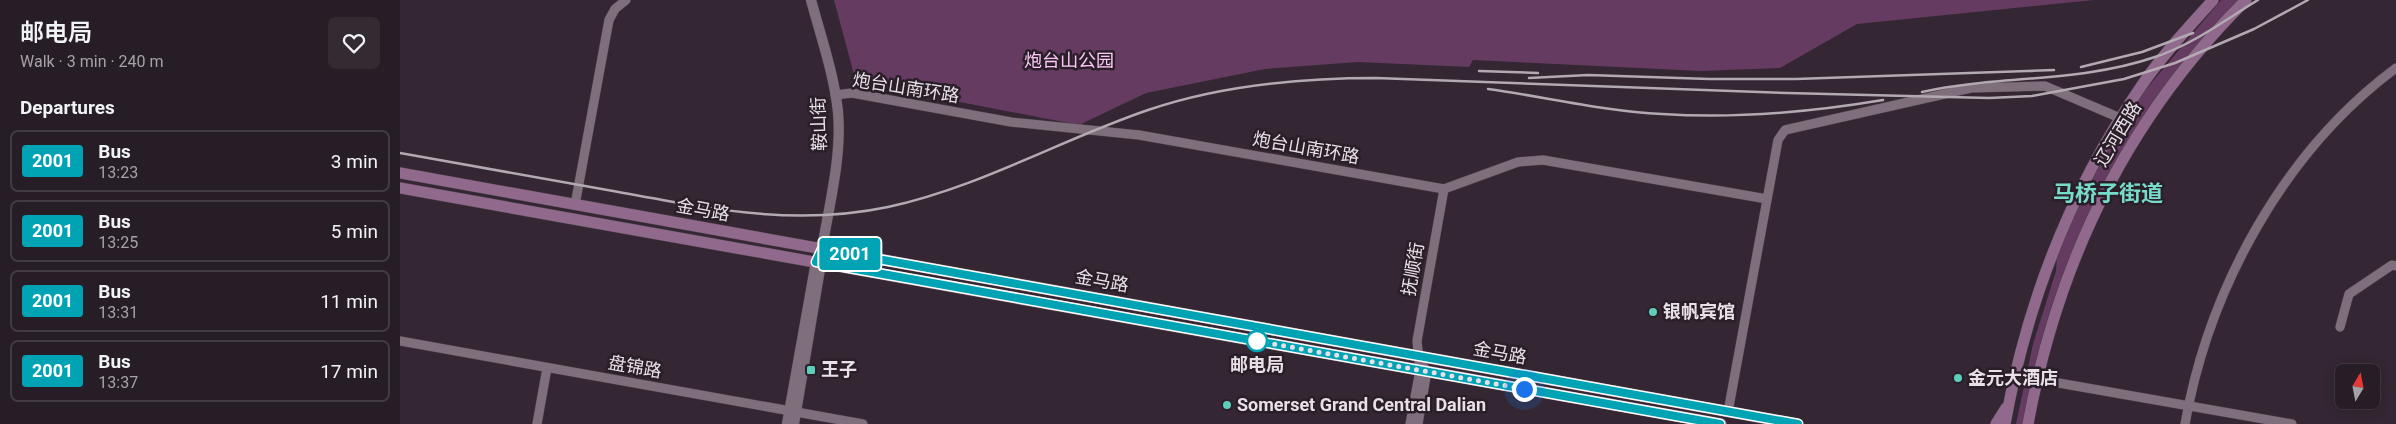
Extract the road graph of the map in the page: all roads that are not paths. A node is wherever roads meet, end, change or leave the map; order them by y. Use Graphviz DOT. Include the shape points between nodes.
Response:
graph roads {
  1 [pos="626,0"];
  2 [pos="811,0"];
  3 [pos="2213,0"];
  4 [pos="2246,0"];
  5 [pos="2396,68"];
  6 [pos="835,95"];
  7 [pos="2120,118"];
  8 [pos="400,173"];
  9 [pos="400,188"];
  10 [pos="1444,189"];
  11 [pos="1767,199"];
  12 [pos="575,205"];
  13 [pos="822,249"];
  14 [pos="819,263"];
  15 [pos="2396,266"];
  16 [pos="2340,328"];
  17 [pos="400,342"];
  18 [pos="1418,356"];
  19 [pos="547,368"];
  20 [pos="1423,371"];
  21 [pos="2036,379"];
  22 [pos="2010,398"];
  23 [pos="2032,401"];
  24 [pos="2189,406"];
  25 [pos="793,412"];
  26 [pos="1728,412"];
  27 [pos="537,424"];
  28 [pos="787,424"];
  29 [pos="794,424"];
  30 [pos="863,424"];
  31 [pos="1410,424"];
  32 [pos="1418,424"];
  33 [pos="1721,424"];
  34 [pos="1797,424"];
  35 [pos="1996,424"];
  36 [pos="2005,424"];
  37 [pos="2028,424"];
  38 [pos="2035,424"];
  39 [pos="2186,424"];
  40 [pos="2292,424"];
  1 -- 12 [label="street" via="615,8 609,20"];
  2 -- 6 [label="street, 鞍山街"];
  3 -- 7 [label="main road, 辽河西路" via="2155,67"];
  4 -- 21 [label="main road, 辽河西路" via="2173,81 2117,168 2064,283"];
  5 -- 24 [label="street" via="2345,112 2300,163 2274,199 2222,300 2203,350"];
  6 -- 10 [label="street, 炮台山南环路" via="852,93 1051,128 1139,135"];
  6 -- 13 [label="street, 鞍山街" via="837,148"];
  7 -- 11 [label="street" via="2045,86 1971,88 1786,130 1778,140"];
  7 -- 22 [label="main road, 辽河西路" via="2061,227 2024,339"];
  8 -- 12 [label="main road, 金马路"];
  9 -- 14 [label="main road, 金马路"];
  10 -- 11 [label="street" via="1518,162 1543,160"];
  10 -- 18 [label="street, 抚顺街" via="1417,342"];
  11 -- 26 [label="street"];
  12 -- 13 [label="main road, 金马路"];
  13 -- 14 [label="street, 鞍山街"];
  13 -- 18 [label="main road, 金马路"];
  14 -- 20 [label="main road, 金马路"];
  14 -- 25 [label="street, 鞍山街"];
  15 -- 16 [label="street" via="2392,265 2349,294"];
  17 -- 19 [label="street, 盘锦路"];
  18 -- 20 [label="street, 抚顺街"];
  18 -- 26 [label="main road, 金马路"];
  19 -- 25 [label="street, 盘锦路"];
  19 -- 27 [label="street"];
  20 -- 31 [label="street, 抚顺街"];
  20 -- 32 [label="street, 抚顺街"];
  20 -- 33 [label="main road, 金马路"];
  21 -- 23 [label="main road, 辽河西路"];
  21 -- 24 [label="street"];
  22 -- 35 [label="main road"];
  22 -- 36 [label="main road, 辽河西路"];
  23 -- 37 [label="main road, 辽河西路"];
  23 -- 38 [label="main road"];
  24 -- 39 [label="street"];
  24 -- 40 [label="street"];
  25 -- 28 [label="street, 鞍山街"];
  25 -- 29 [label="street, 鞍山街"];
  25 -- 30 [label="street, 盘锦路"];
  26 -- 34 [label="main road, 金马路"];
}
